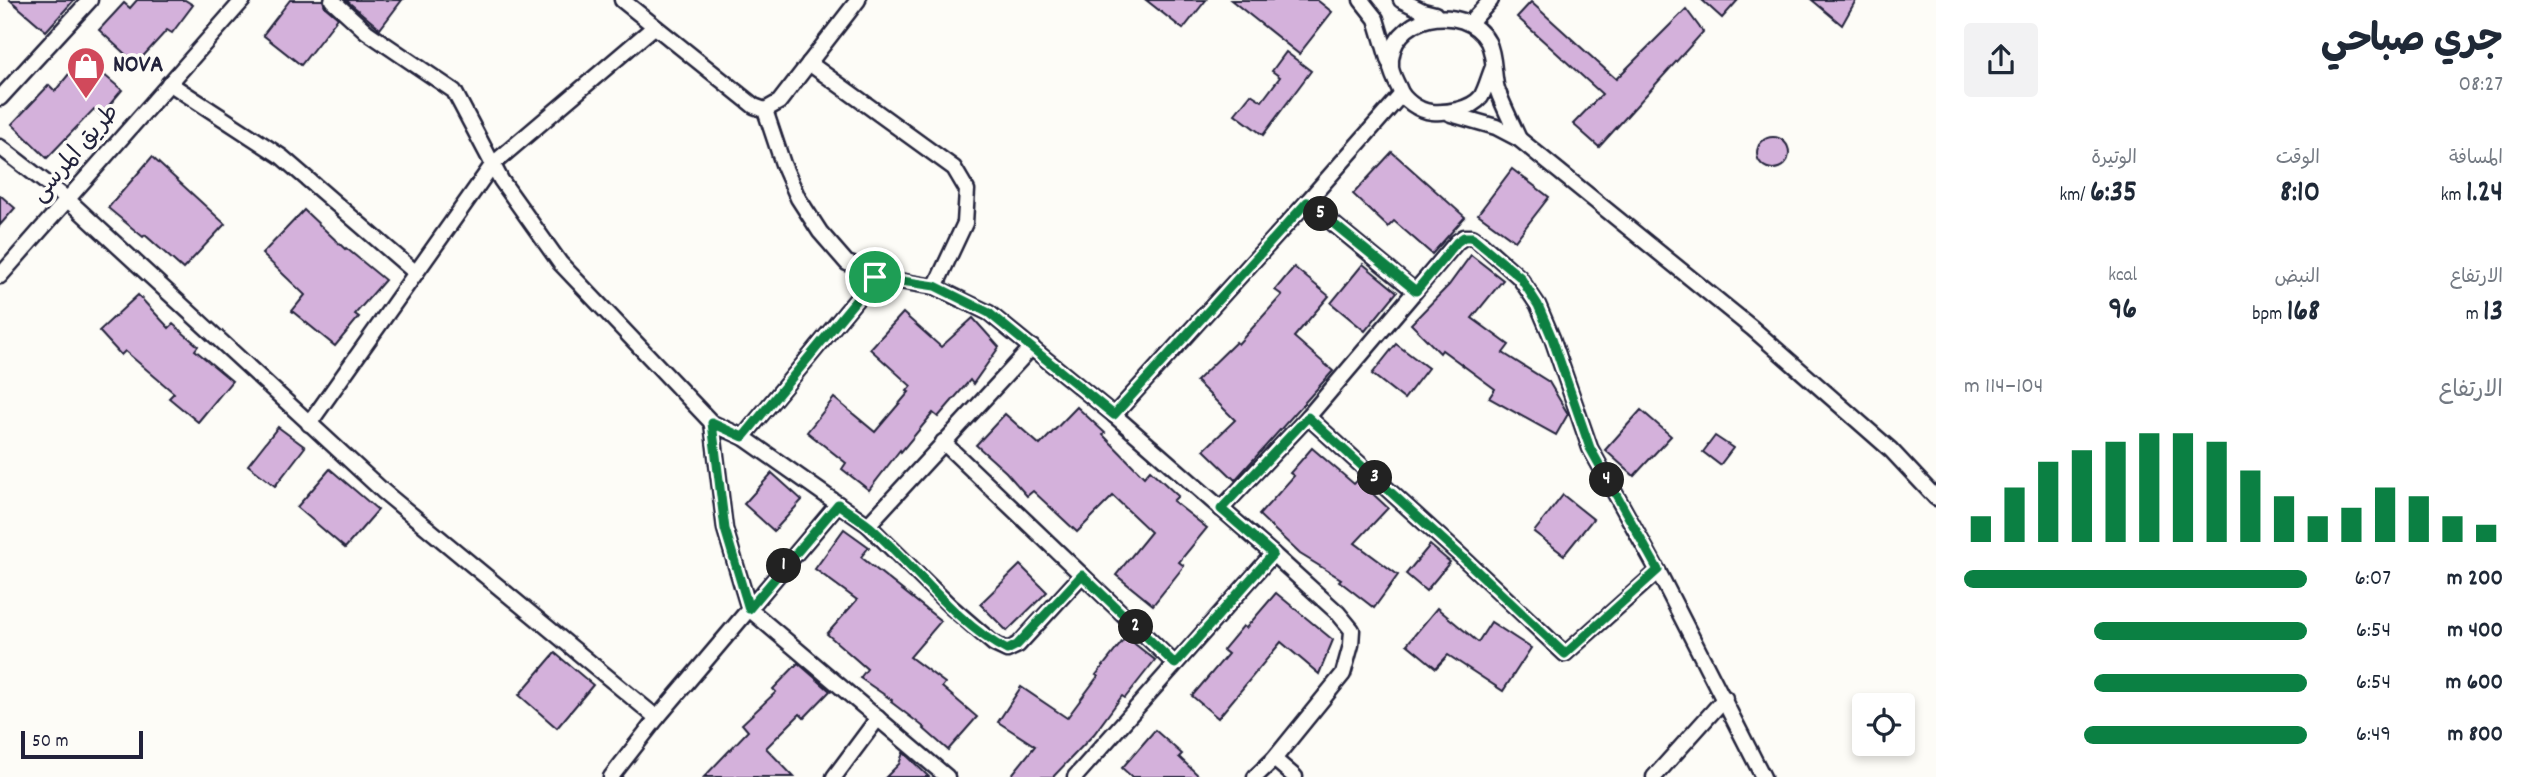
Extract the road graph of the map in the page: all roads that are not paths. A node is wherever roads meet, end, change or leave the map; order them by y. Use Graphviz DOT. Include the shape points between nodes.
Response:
graph roads {
  1 [pos="90,0"];
  2 [pos="243,0"];
  3 [pos="332,0"];
  4 [pos="622,0"];
  5 [pos="858,0"];
  6 [pos="1362,0"];
  7 [pos="1401,0"];
  8 [pos="1491,0"];
  9 [pos="1435,14"];
  10 [pos="1471,22"];
  11 [pos="654,27"];
  12 [pos="809,63"];
  13 [pos="1493,67"];
  14 [pos="1391,68"];
  15 [pos="169,83"];
  16 [pos="1401,95"];
  17 [pos="0,98"];
  18 [pos="765,110"];
  19 [pos="1451,114"];
  20 [pos="1519,139"];
  21 [pos="0,147"];
  22 [pos="493,164"];
  23 [pos="66,199"];
  24 [pos="1307,202"];
  25 [pos="416,273"];
  26 [pos="0,276"];
  27 [pos="875,277"];
  28 [pos="935,286"];
  29 [pos="1416,291"];
  30 [pos="1032,347"];
  31 [pos="1114,415"];
  32 [pos="1308,417"];
  33 [pos="712,423"];
  34 [pos="309,424"];
  35 [pos="743,437"];
  36 [pos="943,442"];
  37 [pos="1936,498"];
  38 [pos="838,504"];
  39 [pos="1221,509"];
  40 [pos="868,526"];
  41 [pos="1273,554"];
  42 [pos="1658,570"];
  43 [pos="1082,575"];
  44 [pos="749,609"];
  45 [pos="1175,664"];
  46 [pos="1725,698"];
  47 [pos="657,718"];
  48 [pos="878,718"];
  49 [pos="1274,759"];
  50 [pos="1077,776"];
  51 [pos="611,777"];
  52 [pos="834,777"];
  53 [pos="947,777"];
  54 [pos="1255,777"];
  55 [pos="1295,777"];
  56 [pos="1654,777"];
  57 [pos="1763,777"];
  1 -- 17 [label="street"];
  2 -- 15 [label="street, طريق المرسى"];
  3 -- 22 [label="street" via="368,32 454,91"];
  4 -- 11 [label="street"];
  5 -- 12 [label="street"];
  6 -- 14 [label="street" via="1376,19"];
  7 -- 9 [label="street"];
  8 -- 10 [label="street"];
  9 -- 10 [label="street" via="1454,14"];
  9 -- 14 [label="street" via="1411,23 1395,43"];
  10 -- 13 [label="street" via="1488,42"];
  11 -- 18 [label="street"];
  11 -- 22 [label="street"];
  12 -- 18 [label="street" via="779,103"];
  12 -- 28 [label="street" via="954,169 967,190 965,223"];
  13 -- 19 [label="street" via="1480,98"];
  13 -- 20 [label="street" via="1497,89"];
  14 -- 16 [label="street"];
  15 -- 23 [label="street, طريق المرسى"];
  15 -- 25 [label="street" via="282,157"];
  16 -- 19 [label="street" via="1423,111"];
  16 -- 24 [label="street"];
  18 -- 27 [label="street" via="798,198 820,232 848,263"];
  19 -- 20 [label="street"];
  20 -- 37 [label="street" via="1762,337 1891,450"];
  21 -- 23 [label="street"];
  22 -- 25 [label="street"];
  22 -- 33 [label="street" via="561,263"];
  23 -- 26 [label="street, طريق المرسى"];
  23 -- 34 [label="street"];
  24 -- 29 [label="street"];
  24 -- 31 [label="street"];
  25 -- 34 [label="street"];
  27 -- 28 [label="street"];
  27 -- 35 [label="street"];
  28 -- 30 [label="street" via="989,313"];
  29 -- 32 [label="street"];
  29 -- 42 [label="street" via="1464,237 1481,243 1520,277 1552,338 1590,448"];
  30 -- 31 [label="street"];
  30 -- 36 [label="street"];
  31 -- 39 [label="street"];
  32 -- 39 [label="street"];
  32 -- 42 [label="street" via="1565,654"];
  33 -- 35 [label="street"];
  33 -- 44 [label="street" via="725,529"];
  34 -- 47 [label="street" via="384,492"];
  35 -- 38 [label="street"];
  36 -- 40 [label="street"];
  36 -- 43 [label="street"];
  38 -- 40 [label="street"];
  38 -- 44 [label="street"];
  39 -- 41 [label="street"];
  40 -- 43 [label="street" via="950,606 1007,650 1017,645"];
  41 -- 45 [label="street"];
  41 -- 49 [label="street" via="1352,630 1343,674"];
  42 -- 46 [label="street"];
  43 -- 45 [label="street"];
  44 -- 47 [label="street"];
  44 -- 48 [label="street"];
  45 -- 50 [label="street"];
  46 -- 56 [label="street"];
  46 -- 57 [label="street"];
  47 -- 51 [label="street"];
  48 -- 52 [label="street"];
  48 -- 53 [label="street"];
  49 -- 54 [label="street"];
  49 -- 55 [label="street"];
}
